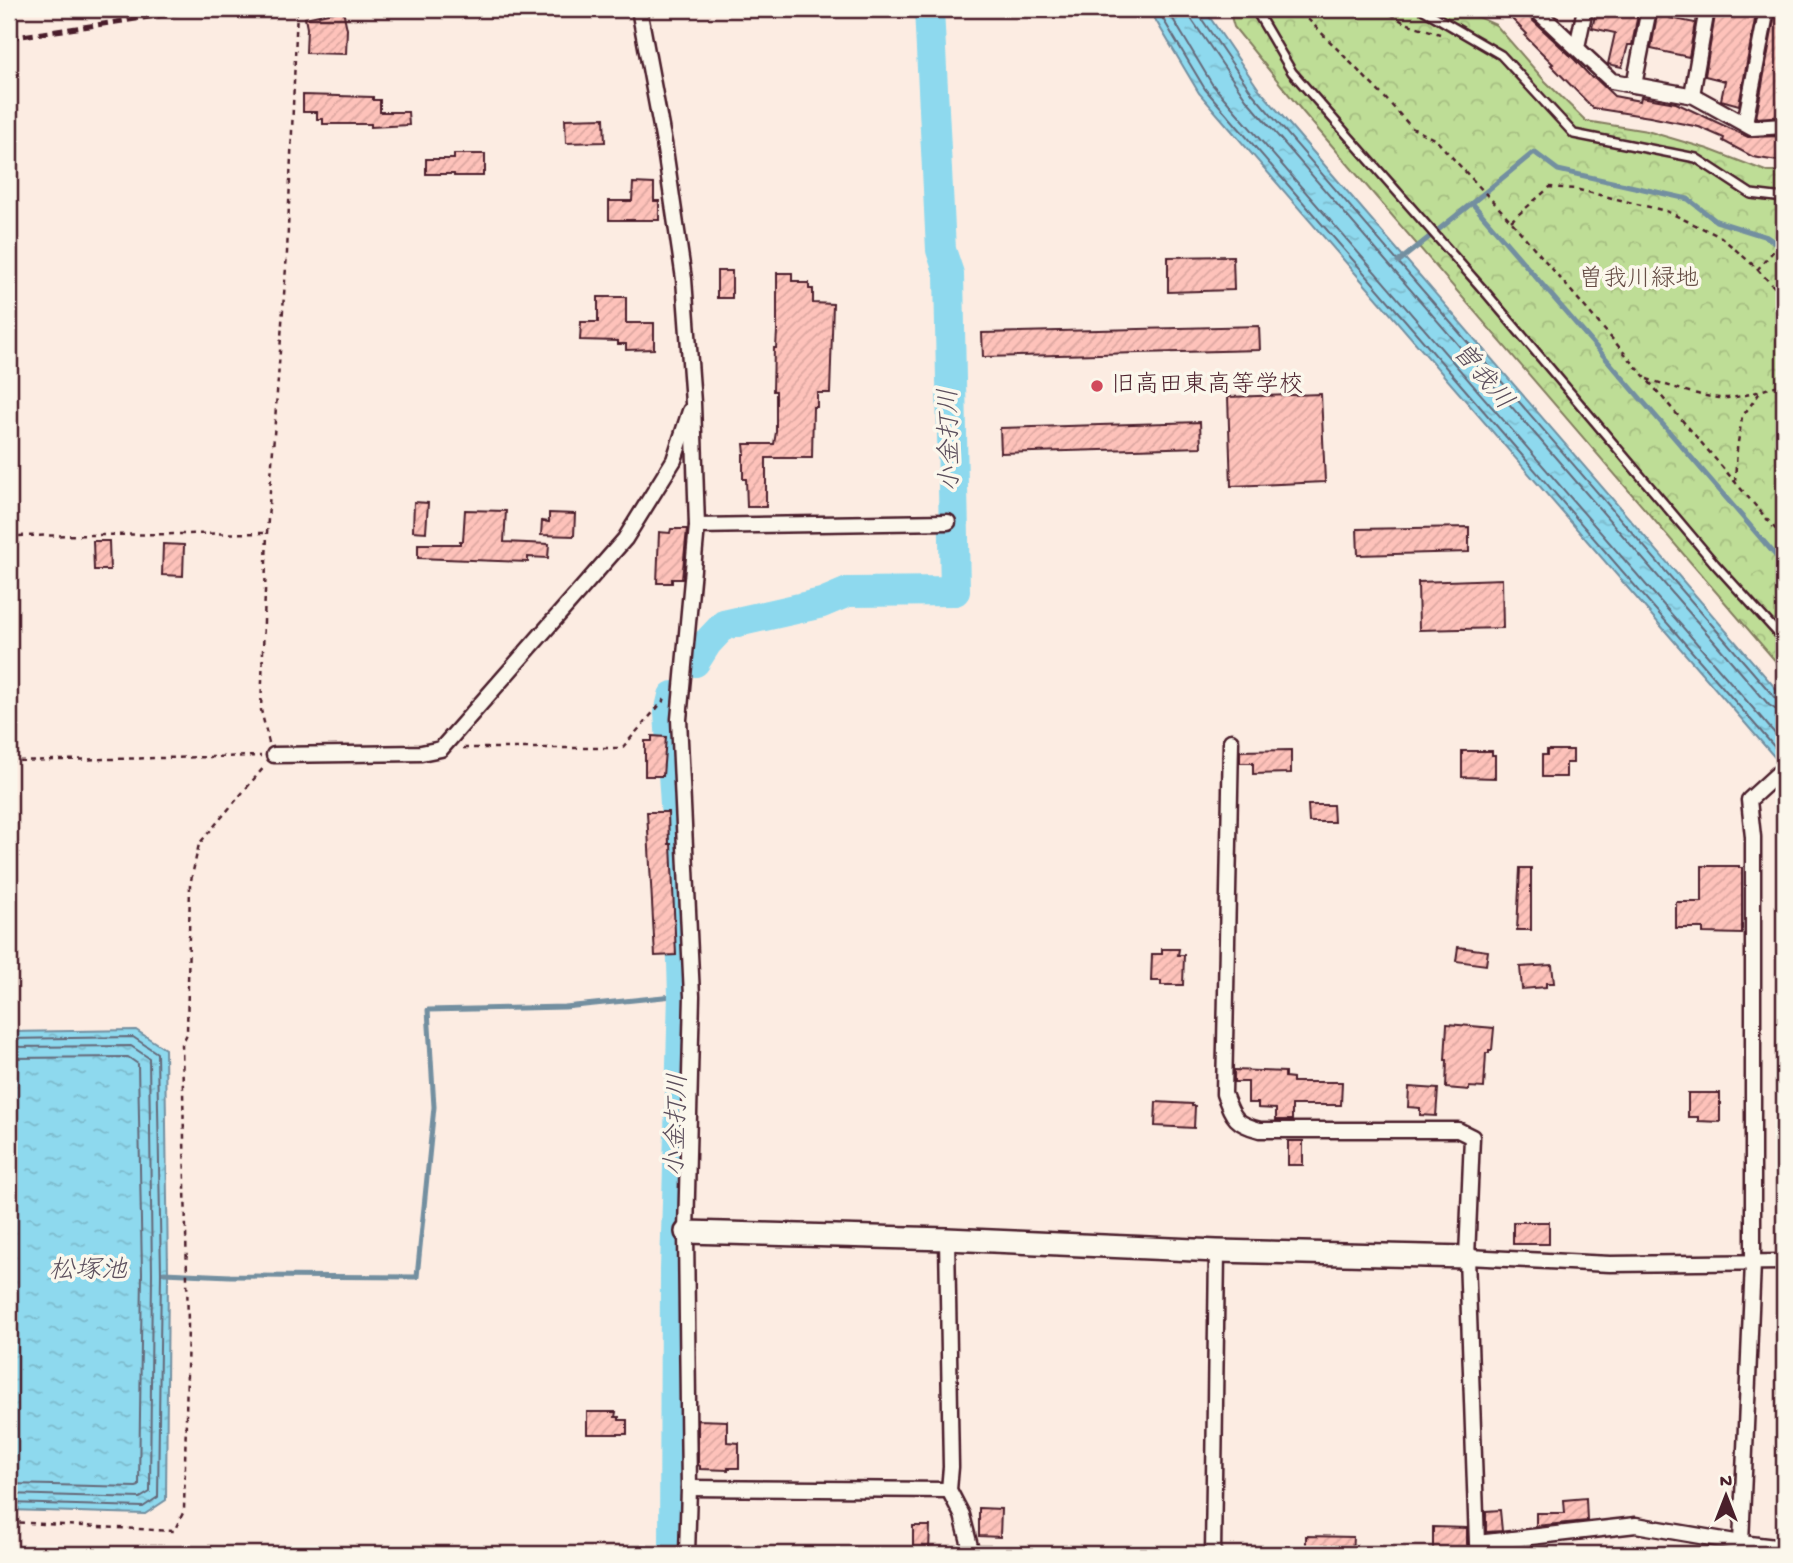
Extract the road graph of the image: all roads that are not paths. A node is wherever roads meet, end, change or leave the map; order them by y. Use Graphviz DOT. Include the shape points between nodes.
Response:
graph roads {
  1 [pos="639,9"];
  2 [pos="1255,9"];
  3 [pos="1422,9"];
  4 [pos="1535,9"];
  5 [pos="1585,9"];
  6 [pos="1649,9"];
  7 [pos="1707,9"];
  8 [pos="1767,9"];
  9 [pos="1577,47"];
  10 [pos="1634,85"];
  11 [pos="1692,95"];
  12 [pos="1745,124"];
  13 [pos="1784,126"];
  14 [pos="1784,198"];
  15 [pos="693,403"];
  16 [pos="948,522"];
  17 [pos="697,526"];
  18 [pos="1784,640"];
  19 [pos="1231,741"];
  20 [pos="274,755"];
  21 [pos="1784,768"];
  22 [pos="685,1232"];
  23 [pos="947,1239"];
  24 [pos="1217,1251"];
  25 [pos="1467,1257"];
  26 [pos="1753,1262"];
  27 [pos="1784,1262"];
  28 [pos="689,1488"];
  29 [pos="949,1490"];
  30 [pos="1741,1543"];
  31 [pos="1784,1548"];
  32 [pos="1479,1549"];
  33 [pos="687,1554"];
  34 [pos="972,1554"];
  35 [pos="1213,1554"];
  1 -- 15 [label="street" via="684,279"];
  2 -- 18 [label="lane" via="1292,72"];
  3 -- 14 [label="lane" via="1501,54 1574,134 1696,158 1751,194"];
  4 -- 9 [label="street"];
  5 -- 9 [label="street"];
  6 -- 10 [label="street"];
  7 -- 11 [label="street"];
  8 -- 12 [label="street"];
  9 -- 10 [label="street" via="1612,80"];
  10 -- 11 [label="street"];
  11 -- 12 [label="street"];
  12 -- 13 [label="street" via="1752,128"];
  15 -- 17 [label="street"];
  15 -- 20 [label="street" via="674,460 625,539 441,748 421,753"];
  16 -- 17 [label="street"];
  17 -- 22 [label="street" via="679,719 692,996"];
  19 -- 25 [label="street" via="1224,1094 1232,1116 1261,1130 1458,1130 1472,1137"];
  21 -- 26 [label="street" via="1749,800 1753,837"];
  22 -- 23 [label="street"];
  22 -- 28 [label="street"];
  23 -- 24 [label="street"];
  23 -- 29 [label="street"];
  24 -- 25 [label="street"];
  24 -- 35 [label="street"];
  25 -- 26 [label="street" via="1610,1264"];
  25 -- 32 [label="street"];
  26 -- 27 [label="street"];
  26 -- 30 [label="street"];
  28 -- 29 [label="street"];
  28 -- 33 [label="street"];
  29 -- 34 [label="street" via="962,1515"];
  30 -- 31 [label="street"];
  30 -- 32 [label="street" via="1636,1525"];
}
